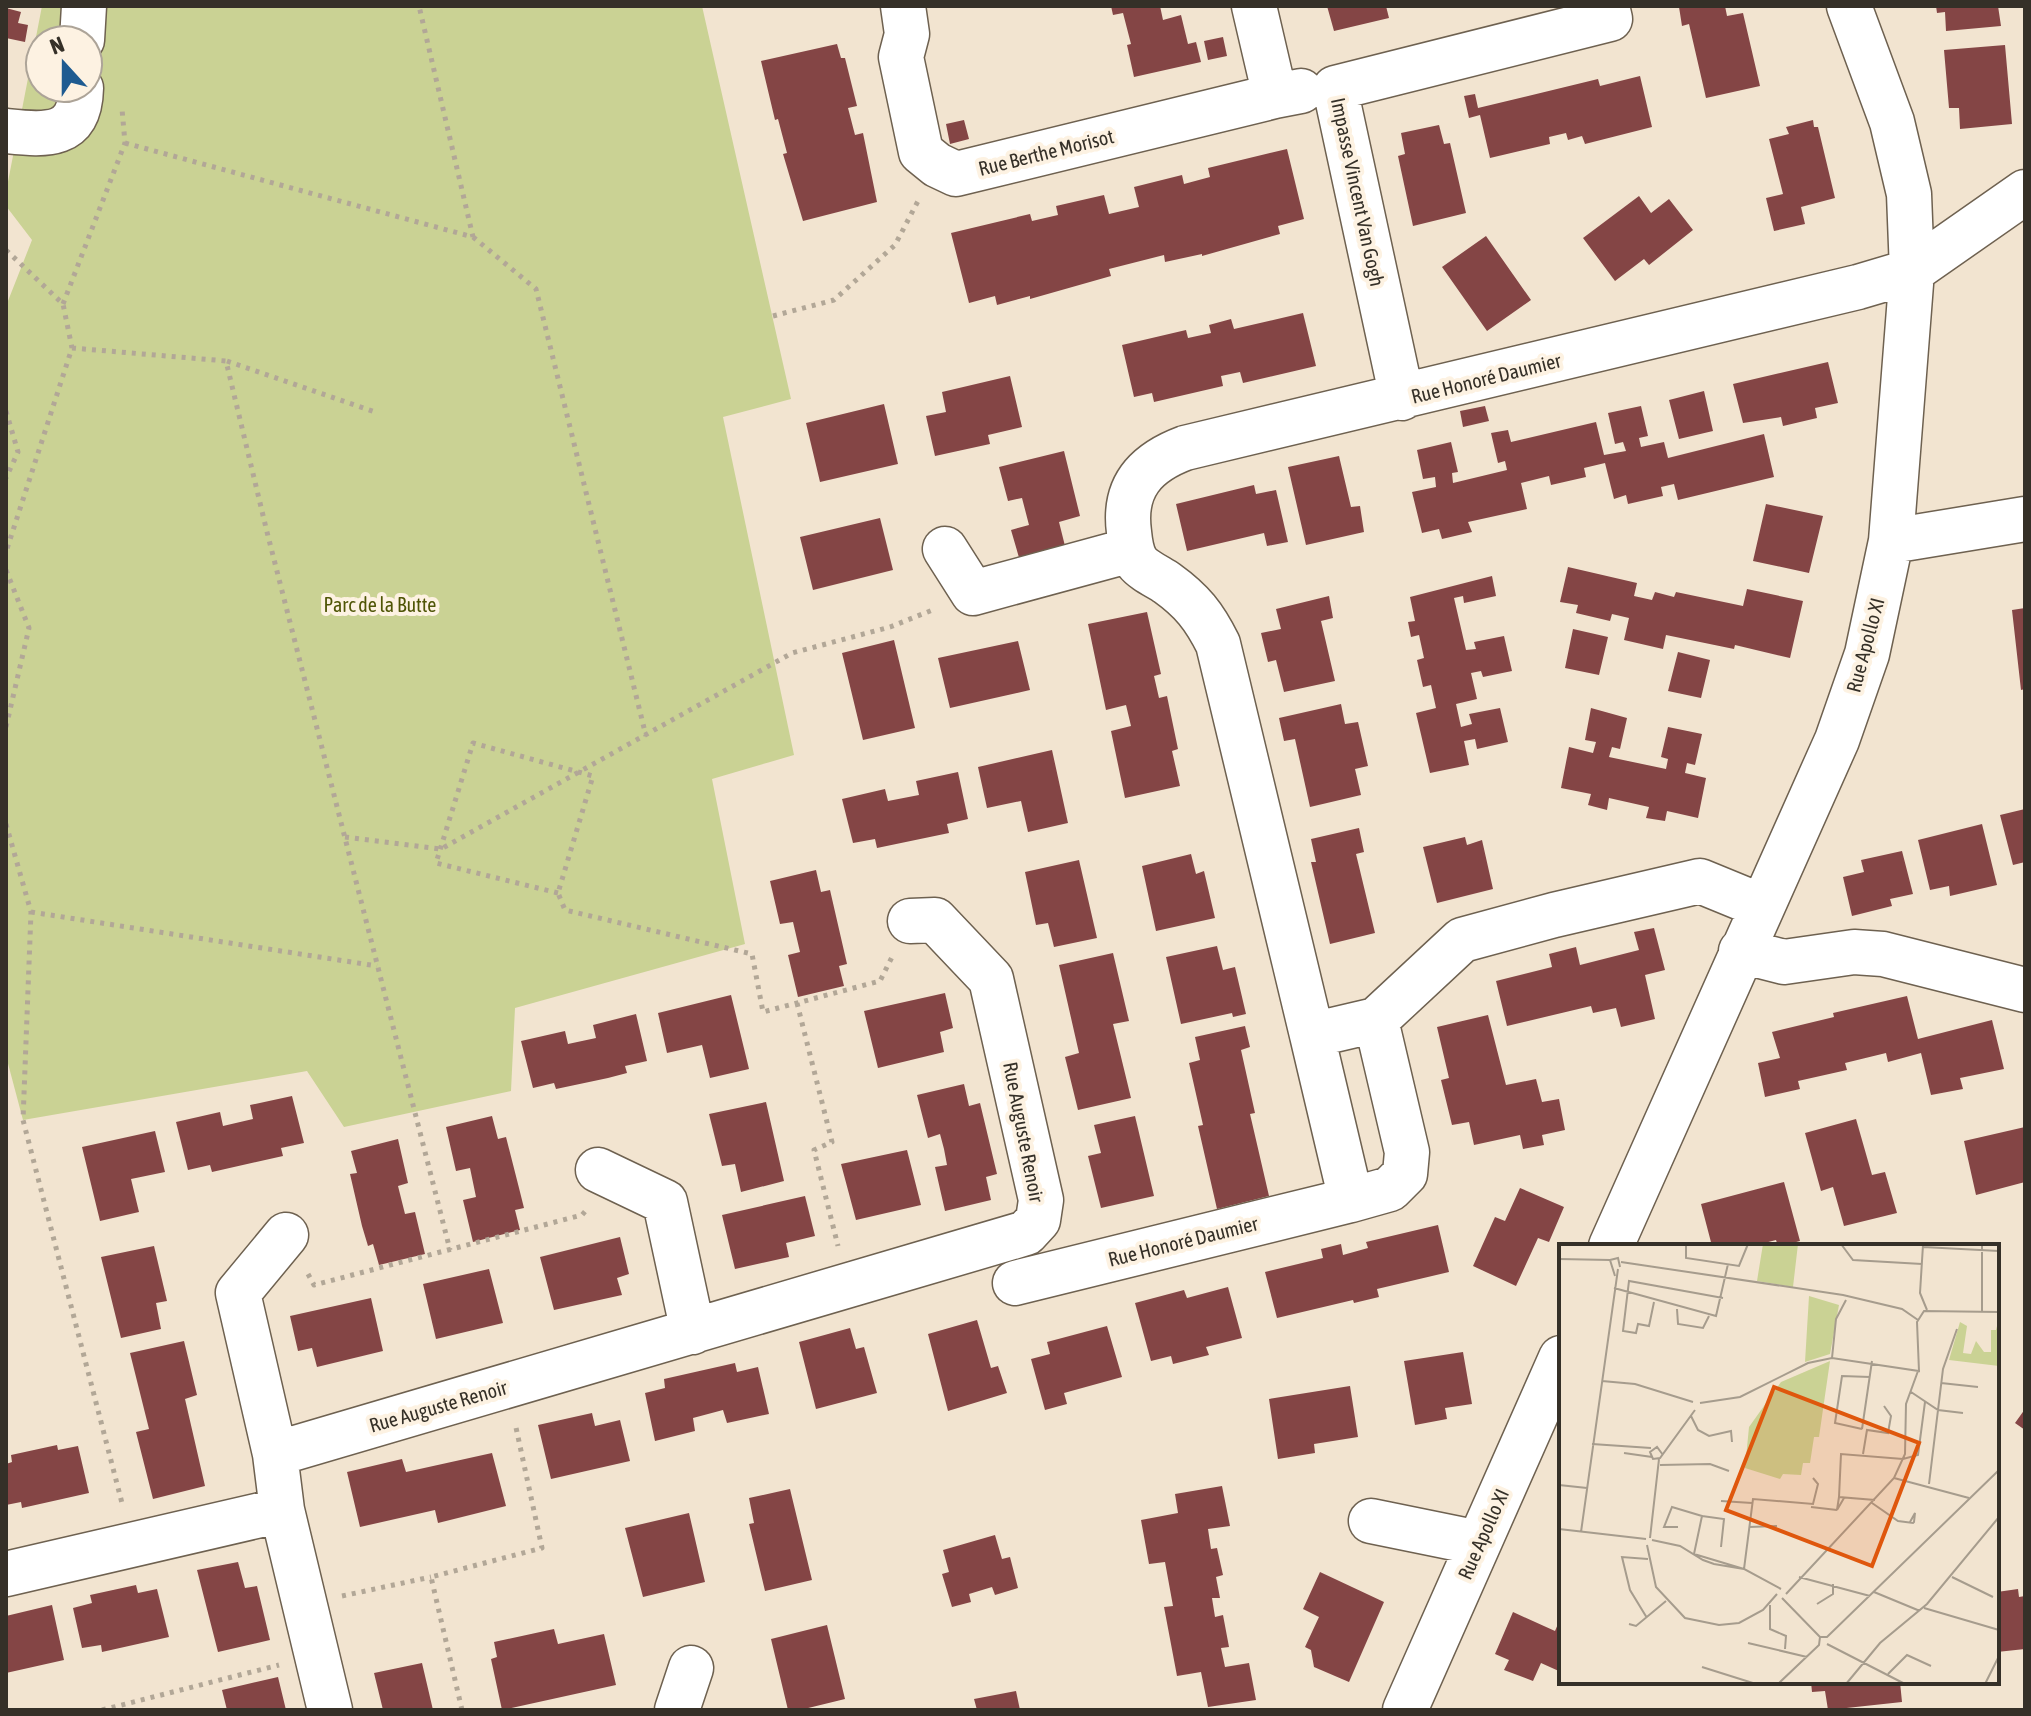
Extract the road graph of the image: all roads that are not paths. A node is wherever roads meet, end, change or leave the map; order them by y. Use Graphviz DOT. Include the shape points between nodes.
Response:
graph roads {
  1 [pos="903,6"];
  2 [pos="1254,6"];
  3 [pos="1607,6"];
  4 [pos="1849,6"];
  5 [pos="1335,88"];
  6 [pos="1275,96"];
  7 [pos="81,104"];
  8 [pos="6,131"];
  9 [pos="2025,192"];
  10 [pos="1912,271"];
  11 [pos="1402,398"];
  12 [pos="2025,519"];
  13 [pos="1891,541"];
  14 [pos="945,549"];
  15 [pos="1131,550"];
  16 [pos="1761,906"];
  17 [pos="910,921"];
  18 [pos="1741,951"];
  19 [pos="2025,990"];
  20 [pos="1376,1020"];
  21 [pos="1312,1035"];
  22 [pos="606,1174"];
  23 [pos="1351,1200"];
  24 [pos="286,1235"];
  25 [pos="1612,1244"];
  26 [pos="1015,1283"];
  27 [pos="693,1332"];
  28 [pos="1559,1363"];
  29 [pos="275,1454"];
  30 [pos="282,1510"];
  31 [pos="1371,1521"];
  32 [pos="1479,1543"];
  33 [pos="6,1574"];
  34 [pos="691,1668"];
  35 [pos="330,1710"];
  36 [pos="677,1710"];
  37 [pos="1405,1710"];
  1 -- 6 [label="street, Rue Berthe Morisot" via="907,34 901,57 921,152 956,174"];
  2 -- 6 [label="street"];
  3 -- 5 [label="street, Impasse Vincent Van Gogh" via="1610,19"];
  4 -- 10 [label="street, Rue Apollo XI" via="1892,122 1909,194"];
  5 -- 6 [label="street, Rue Berthe Morisot"];
  5 -- 11 [label="street, Impasse Vincent Van Gogh"];
  7 -- 8 [label="street" via="66,129 38,134"];
  9 -- 10 [label="street, Rue Honoré Daumier"];
  10 -- 11 [label="street, Rue Honoré Daumier"];
  10 -- 13 [label="street, Rue Apollo XI"];
  11 -- 15 [label="street, Rue Honoré Daumier" via="1160,457 1142,475 1129,502"];
  12 -- 13 [label="street"];
  13 -- 16 [label="street, Rue Apollo XI" via="1867,654 1837,740"];
  14 -- 15 [label="street" via="973,593"];
  15 -- 21 [label="street" via="1138,564 1192,602 1218,644"];
  16 -- 18 [label="street, Rue Apollo XI"];
  16 -- 20 [label="street" via="1700,881 1462,940"];
  17 -- 27 [label="street, Rue Auguste Renoir" via="935,920 991,979 1041,1200 1038,1220 1026,1233"];
  18 -- 19 [label="street" via="1784,962 1854,952 1883,954"];
  18 -- 25 [label="street, Rue Apollo XI"];
  20 -- 21 [label="street"];
  20 -- 23 [label="street, Rue Honoré Daumier" via="1407,1152 1405,1174 1390,1189"];
  21 -- 23 [label="street"];
  22 -- 27 [label="street" via="665,1202"];
  23 -- 26 [label="street, Rue Honoré Daumier"];
  24 -- 29 [label="street" via="238,1293"];
  27 -- 29 [label="street, Rue Auguste Renoir"];
  28 -- 32 [label="street, Rue Apollo XI"];
  29 -- 30 [label="street"];
  30 -- 33 [label="street"];
  30 -- 35 [label="street"];
  31 -- 32 [label="street"];
  32 -- 37 [label="street, Rue Apollo XI"];
  34 -- 36 [label="street"];
}
